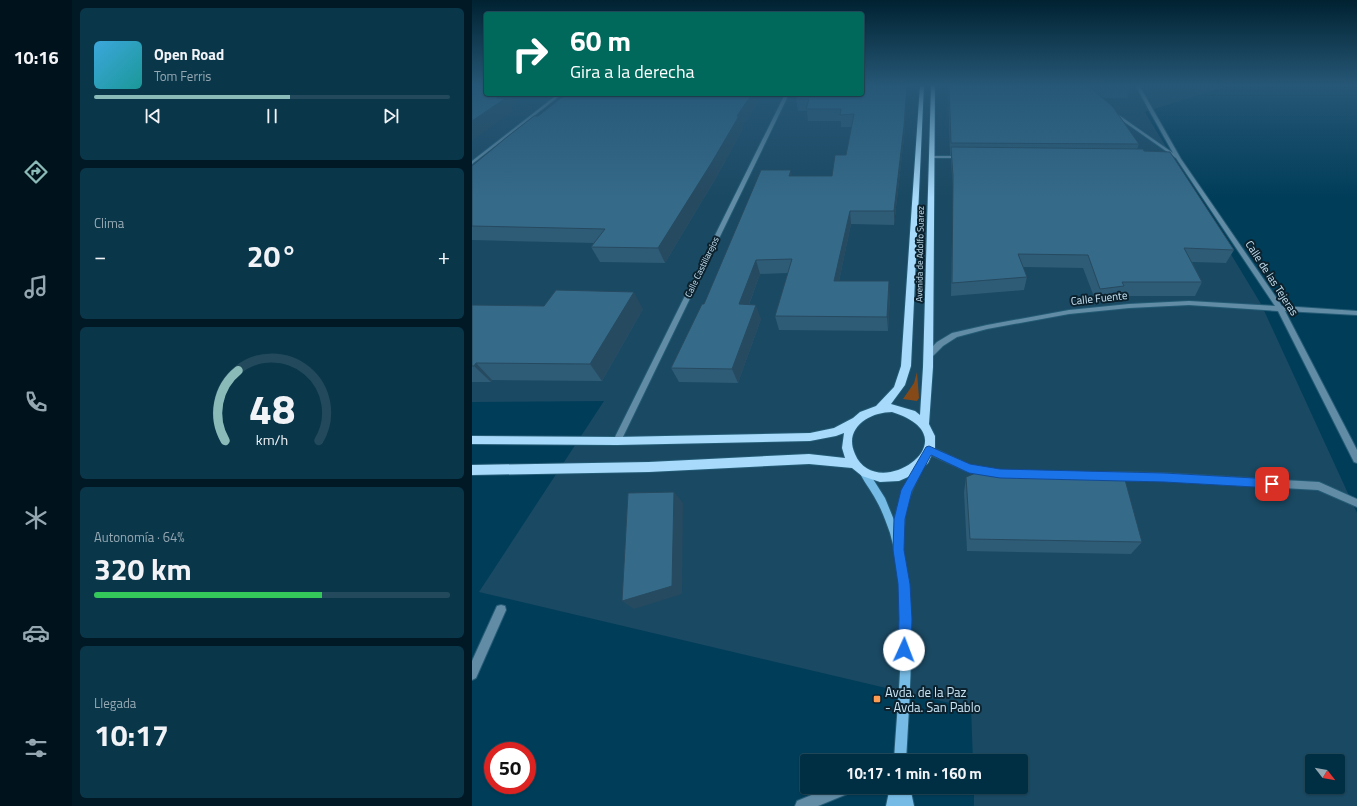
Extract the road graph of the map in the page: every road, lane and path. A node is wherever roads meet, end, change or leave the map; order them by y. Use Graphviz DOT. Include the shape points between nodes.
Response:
graph roads {
  1 [pos="524,123"];
  2 [pos="773,123"];
  3 [pos="920,123"];
  4 [pos="932,123"];
  5 [pos="1128,123"];
  6 [pos="1158,123"];
  7 [pos="932,157"];
  8 [pos="972,157"];
  9 [pos="1171,159"];
  10 [pos="1179,159"];
  11 [pos="472,164"];
  12 [pos="1280,308"];
  13 [pos="1357,313"];
  14 [pos="928,355"];
  15 [pos="879,409"];
  16 [pos="856,421"];
  17 [pos="924,423"];
  18 [pos="472,440"];
  19 [pos="617,441"];
  20 [pos="929,450"];
  21 [pos="1357,459"];
  22 [pos="923,462"];
  23 [pos="854,464"];
  24 [pos="472,470"];
  25 [pos="863,471"];
  26 [pos="1000,474"];
  27 [pos="1101,476"];
  28 [pos="1357,503"];
  29 [pos="898,550"];
  30 [pos="501,610"];
  31 [pos="472,674"];
  32 [pos="900,754"];
  33 [pos="830,794"];
  34 [pos="896,794"];
  35 [pos="905,794"];
  36 [pos="802,806"];
  37 [pos="893,806"];
  38 [pos="907,806"];
  1 -- 11 [label="street"];
  2 -- 19 [label="street, Calle Castillarejos"];
  3 -- 15 [label="main road, Avenida de Adolfo Suarez" via="906,366 898,392"];
  4 -- 7 [label="main road, Avenida de Adolfo Suarez"];
  5 -- 10 [label="street"];
  6 -- 10 [label="street, Calle de las Tejeras"];
  7 -- 8 [label="street"];
  7 -- 14 [label="main road, Avenida de Adolfo Suarez"];
  9 -- 10 [label="street"];
  10 -- 12 [label="street, Calle de las Tejeras"];
  12 -- 13 [label="street, Calle Fuente"];
  12 -- 14 [label="street, Calle Fuente" via="1189,303 1069,312 955,335"];
  12 -- 21 [label="street, Calle de las Tejeras"];
  14 -- 17 [label="main road, Avenida de Adolfo Suarez"];
  15 -- 16 [label="main road"];
  15 -- 17 [label="main road" via="905,410 916,415"];
  16 -- 19 [label="main road" via="836,432 810,437"];
  16 -- 23 [label="main road" via="847,437 846,446"];
  17 -- 20 [label="main road" via="931,440"];
  18 -- 19 [label="main road"];
  20 -- 22 [label="main road"];
  20 -- 26 [label="street" via="969,468"];
  22 -- 25 [label="main road" via="914,470 895,476 875,476"];
  22 -- 29 [label="main road" via="906,490 902,503"];
  23 -- 24 [label="main road" via="809,459 649,467"];
  23 -- 25 [label="main road"];
  25 -- 29 [label="main road" via="884,504"];
  27 -- 28 [label="street" via="1319,486"];
  29 -- 32 [label="main road" via="904,584 906,619"];
  30 -- 31 [label="street"];
  33 -- 36 [label="street"];
  34 -- 37 [label="main road"];
  35 -- 38 [label="main road"];
}
